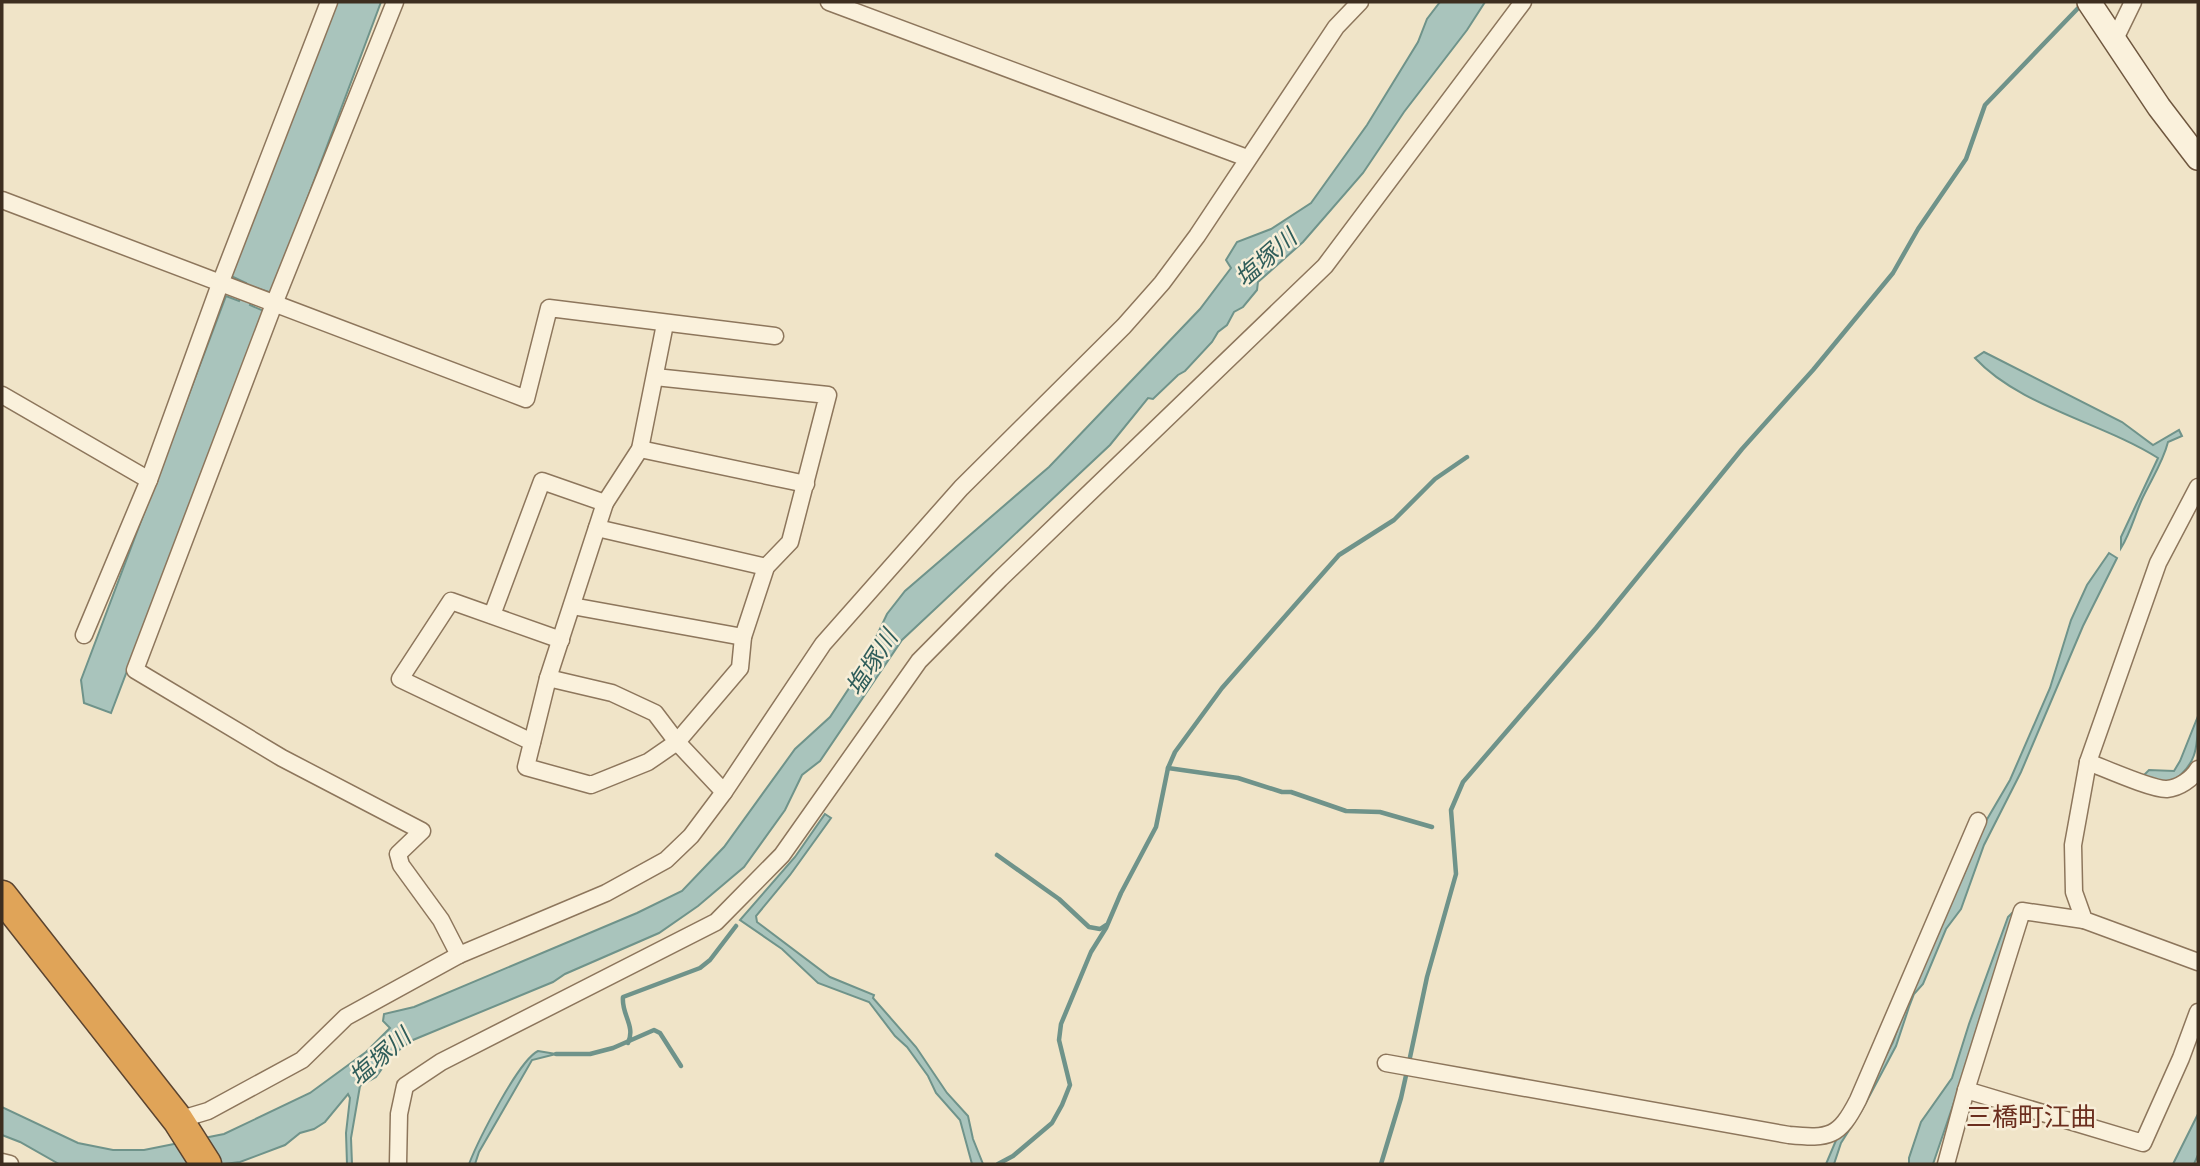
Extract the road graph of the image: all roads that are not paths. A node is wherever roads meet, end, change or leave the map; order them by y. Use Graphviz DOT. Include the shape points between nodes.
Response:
graph roads {
  1 [pos="329,2"];
  2 [pos="394,2"];
  3 [pos="829,2"];
  4 [pos="1360,2"];
  5 [pos="1523,2"];
  6 [pos="2089,2"];
  7 [pos="2133,2"];
  8 [pos="2115,41"];
  9 [pos="1247,158"];
  10 [pos="2198,158"];
  11 [pos="2,200"];
  12 [pos="220,285"];
  13 [pos="274,304"];
  14 [pos="665,324"];
  15 [pos="775,336"];
  16 [pos="655,377"];
  17 [pos="2,395"];
  18 [pos="640,449"];
  19 [pos="149,480"];
  20 [pos="806,484"];
  21 [pos="2198,487"];
  22 [pos="605,503"];
  23 [pos="2193,511"];
  24 [pos="597,528"];
  25 [pos="766,567"];
  26 [pos="572,606"];
  27 [pos="492,615"];
  28 [pos="84,635"];
  29 [pos="743,637"];
  30 [pos="561,640"];
  31 [pos="548,678"];
  32 [pos="532,742"];
  33 [pos="677,742"];
  34 [pos="2088,762"];
  35 [pos="2198,769"];
  36 [pos="724,792"];
  37 [pos="1978,821"];
  38 [pos="2,896"];
  39 [pos="2084,920"];
  40 [pos="459,955"];
  41 [pos="2198,962"];
  42 [pos="2198,1012"];
  43 [pos="1386,1063"];
  44 [pos="1966,1090"];
  45 [pos="178,1120"];
  46 [pos="2,1162"];
  47 [pos="10,1164"];
  48 [pos="206,1164"];
  49 [pos="398,1164"];
  50 [pos="1946,1164"];
  1 -- 12 [label="street"];
  2 -- 13 [label="street"];
  3 -- 9 [label="street"];
  4 -- 9 [label="street" via="1336,27"];
  5 -- 49 [label="street" via="1325,266 919,661 782,855 716,922 441,1062 405,1086"];
  6 -- 8 [label="main road"];
  7 -- 8 [label="street"];
  8 -- 10 [label="main road"];
  9 -- 36 [label="street" via="1162,283 961,488 824,644"];
  11 -- 12 [label="street"];
  12 -- 13 [label="street"];
  12 -- 19 [label="street"];
  13 -- 14 [label="street" via="526,399 549,308"];
  13 -- 40 [label="street" via="135,670 282,758 422,831 398,854 401,865 441,920"];
  14 -- 15 [label="street"];
  14 -- 16 [label="street"];
  16 -- 18 [label="street"];
  16 -- 20 [label="street" via="828,395"];
  17 -- 19 [label="street"];
  18 -- 20 [label="street"];
  18 -- 22 [label="street"];
  19 -- 28 [label="street"];
  20 -- 25 [label="street" via="790,542"];
  21 -- 23 [label="street"];
  22 -- 24 [label="street"];
  22 -- 27 [label="street" via="542,481"];
  23 -- 34 [label="street" via="2158,563"];
  24 -- 25 [label="street"];
  24 -- 26 [label="street"];
  25 -- 29 [label="street"];
  26 -- 29 [label="street"];
  26 -- 30 [label="street"];
  27 -- 30 [label="street"];
  27 -- 32 [label="street" via="451,601 400,679"];
  29 -- 33 [label="street" via="740,668"];
  30 -- 31 [label="street"];
  31 -- 32 [label="street"];
  31 -- 33 [label="street" via="612,693 655,713"];
  32 -- 33 [label="street" via="526,767 591,785 648,762"];
  33 -- 36 [label="street"];
  34 -- 35 [label="street" via="2164,790 2178,787"];
  34 -- 39 [label="street" via="2073,845 2074,892"];
  36 -- 40 [label="street" via="666,860 606,893"];
  37 -- 43 [label="street" via="1858,1100 1846,1122 1833,1133 1816,1138 1789,1135"];
  38 -- 45 [label="highway"];
  39 -- 41 [label="street"];
  39 -- 44 [label="street" via="2022,911"];
  40 -- 45 [label="street" via="346,1017 302,1060 208,1111"];
  42 -- 44 [label="street" via="2143,1143"];
  44 -- 50 [label="street"];
  45 -- 48 [label="highway"];
  46 -- 47 [label="street"];
}
